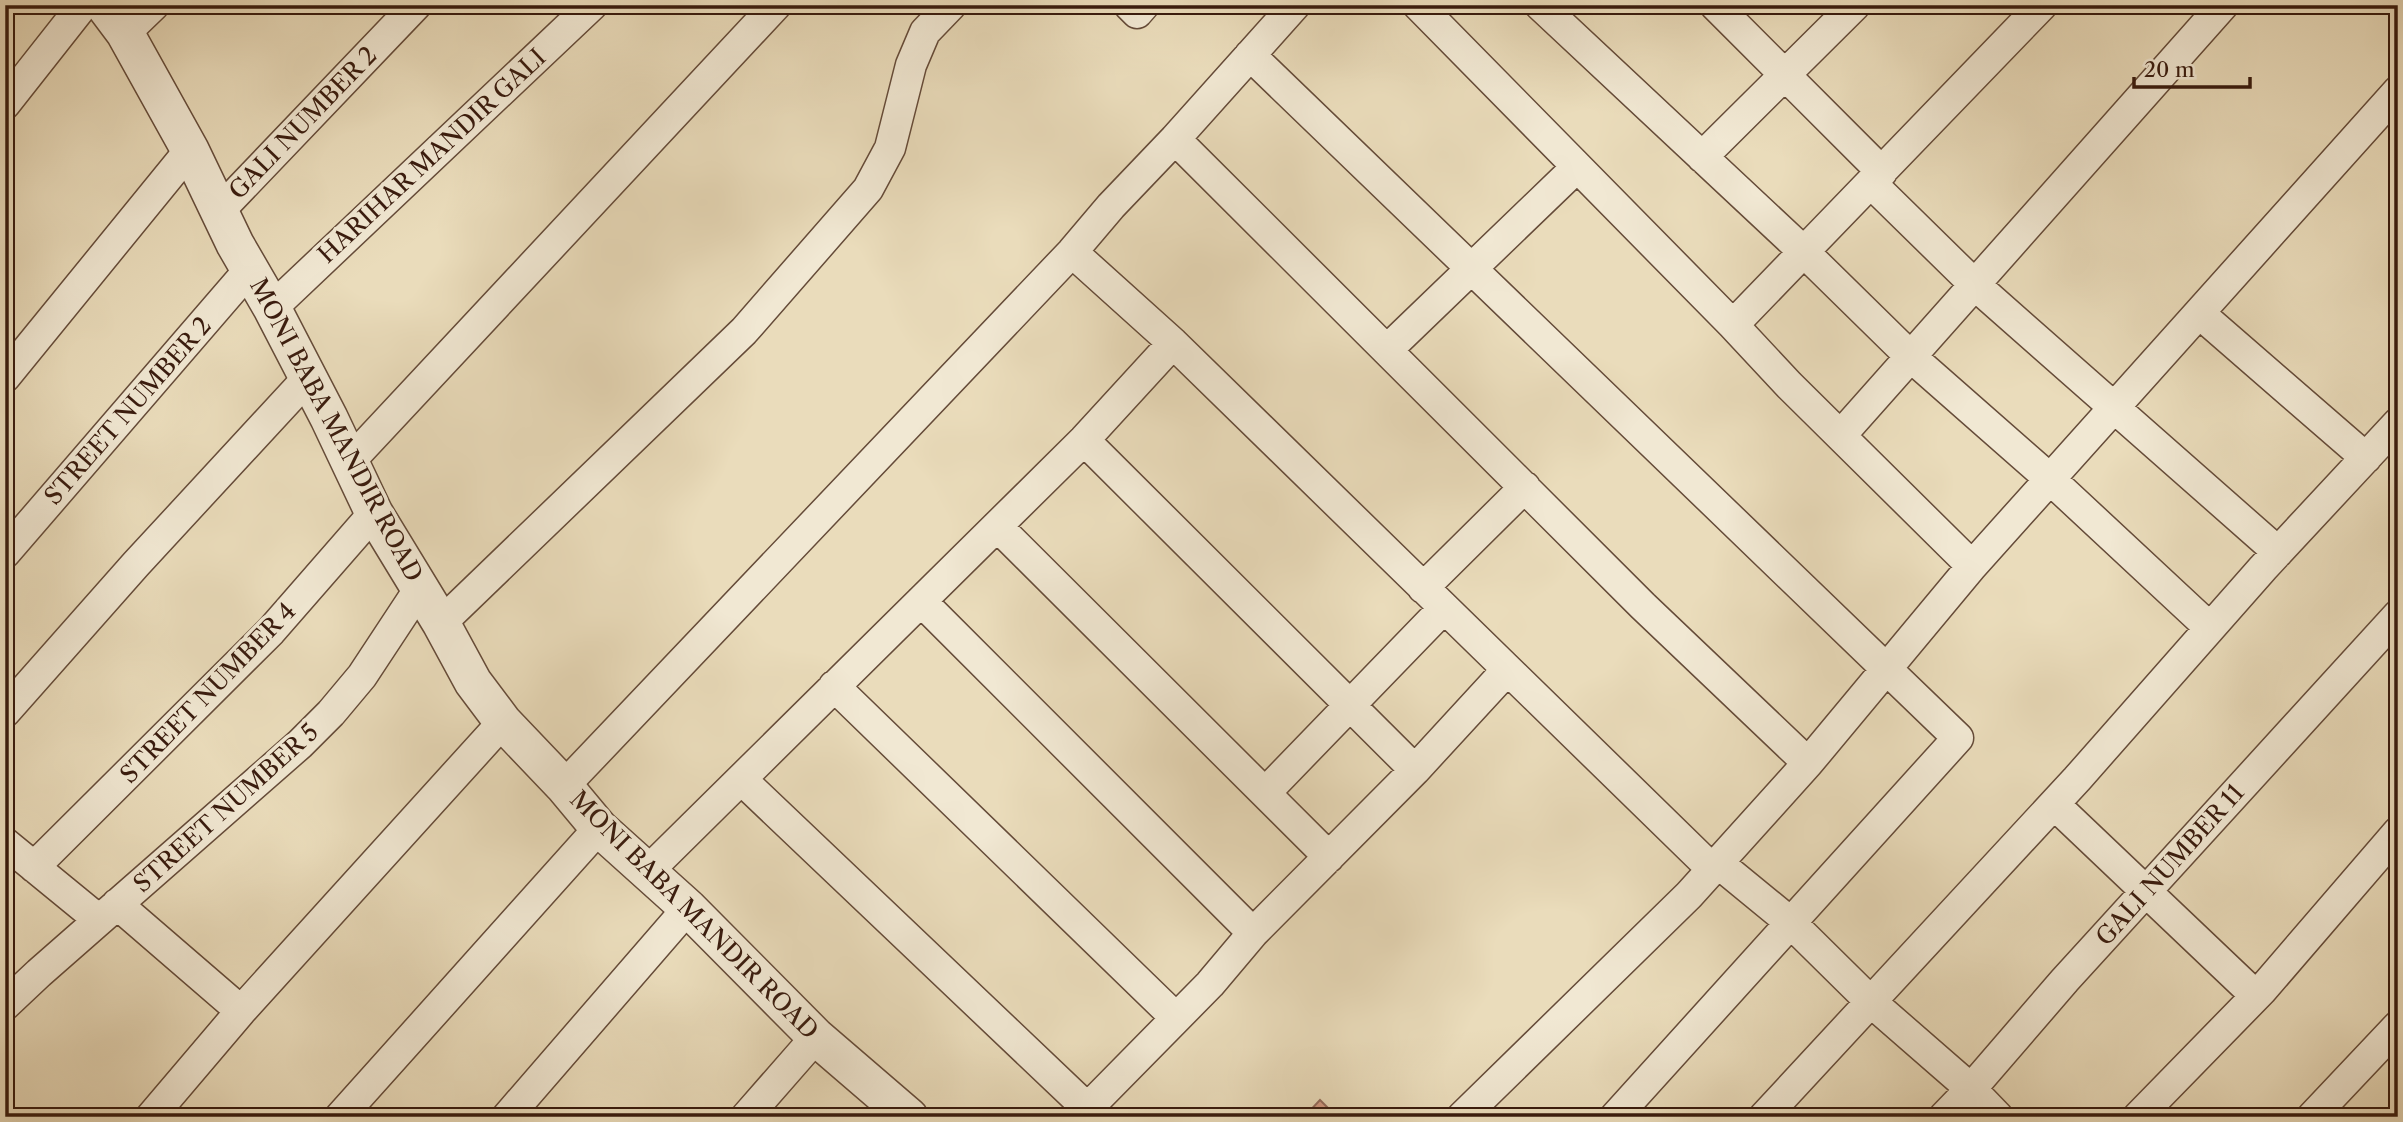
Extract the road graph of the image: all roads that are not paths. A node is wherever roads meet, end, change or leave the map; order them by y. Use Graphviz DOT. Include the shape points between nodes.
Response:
graph roads {
  1 [pos="83,5"];
  2 [pos="154,5"];
  3 [pos="416,5"];
  4 [pos="592,5"];
  5 [pos="776,5"];
  6 [pos="951,5"];
  7 [pos="1129,5"];
  8 [pos="1144,5"];
  9 [pos="1295,5"];
  10 [pos="1418,5"];
  11 [pos="1540,5"];
  12 [pos="1855,5"];
  13 [pos="2042,5"];
  14 [pos="2223,5"];
  15 [pos="1727,9"];
  16 [pos="115,19"];
  17 [pos="1250,55"];
  18 [pos="1786,75"];
  19 [pos="2398,91"];
  20 [pos="5,104"];
  21 [pos="1175,139"];
  22 [pos="190,150"];
  23 [pos="1702,157"];
  24 [pos="1577,167"];
  25 [pos="1876,177"];
  26 [pos="220,210"];
  27 [pos="1072,252"];
  28 [pos="1804,252"];
  29 [pos="250,269"];
  30 [pos="1472,269"];
  31 [pos="1974,284"];
  32 [pos="272,307"];
  33 [pos="2199,313"];
  34 [pos="1733,325"];
  35 [pos="1172,344"];
  36 [pos="1387,350"];
  37 [pos="1910,356"];
  38 [pos="5,377"];
  39 [pos="307,379"];
  40 [pos="2113,408"];
  41 [pos="2398,423"];
  42 [pos="1841,435"];
  43 [pos="1084,440"];
  44 [pos="2366,458"];
  45 [pos="350,461"];
  46 [pos="2050,479"];
  47 [pos="1525,487"];
  48 [pos="374,513"];
  49 [pos="997,526"];
  50 [pos="2278,552"];
  51 [pos="5,553"];
  52 [pos="1972,566"];
  53 [pos="420,587"];
  54 [pos="1423,587"];
  55 [pos="921,601"];
  56 [pos="1444,608"];
  57 [pos="2398,615"];
  58 [pos="441,623"];
  59 [pos="2210,628"];
  60 [pos="1886,669"];
  61 [pos="1507,670"];
  62 [pos="834,686"];
  63 [pos="1351,706"];
  64 [pos="5,712"];
  65 [pos="503,722"];
  66 [pos="1808,763"];
  67 [pos="1415,770"];
  68 [pos="741,779"];
  69 [pos="564,786"];
  70 [pos="1265,793"];
  71 [pos="2054,804"];
  72 [pos="599,828"];
  73 [pos="2398,832"];
  74 [pos="5,844"];
  75 [pos="1329,857"];
  76 [pos="1718,863"];
  77 [pos="34,867"];
  78 [pos="648,871"];
  79 [pos="2146,891"];
  80 [pos="688,908"];
  81 [pos="108,912"];
  82 [pos="1790,922"];
  83 [pos="1253,933"];
  84 [pos="2256,996"];
  85 [pos="1870,1001"];
  86 [pos="5,1005"];
  87 [pos="241,1011"];
  88 [pos="1175,1018"];
  89 [pos="2398,1026"];
  90 [pos="816,1037"];
  91 [pos="1971,1089"];
  92 [pos="357,1111"];
  93 [pos="1083,1112"];
  94 [pos="151,1117"];
  95 [pos="507,1117"];
  96 [pos="746,1117"];
  97 [pos="909,1117"];
  98 [pos="1462,1117"];
  99 [pos="1615,1117"];
  100 [pos="1764,1117"];
  101 [pos="1944,1117"];
  102 [pos="1998,1117"];
  103 [pos="2138,1117"];
  104 [pos="2312,1117"];
  1 -- 20 [label="street"];
  2 -- 16 [label="street"];
  3 -- 26 [label="street, GALI NUMBER 2"];
  4 -- 32 [label="street, HARIHAR MANDIR GALI"];
  5 -- 45 [label="street"];
  6 -- 58 [label="street" via="925,32 911,65 890,148 867,190 744,331"];
  7 -- 8 [label="street" via="1137,13"];
  9 -- 17 [label="street"];
  10 -- 24 [label="street"];
  11 -- 23 [label="street"];
  12 -- 18 [label="street"];
  13 -- 25 [label="street"];
  14 -- 31 [label="street"];
  15 -- 18 [label="street"];
  16 -- 22 [label="street, MONI BABA MANDIR ROAD"];
  17 -- 21 [label="street"];
  17 -- 30 [label="street"];
  18 -- 23 [label="street"];
  18 -- 25 [label="street"];
  19 -- 33 [label="street"];
  21 -- 27 [label="street"];
  21 -- 36 [label="street"];
  22 -- 26 [label="street, MONI BABA MANDIR ROAD"];
  22 -- 38 [label="street"];
  23 -- 28 [label="street"];
  24 -- 30 [label="street"];
  24 -- 34 [label="street"];
  25 -- 28 [label="street"];
  25 -- 31 [label="street"];
  26 -- 29 [label="street, MONI BABA MANDIR ROAD"];
  27 -- 35 [label="street"];
  27 -- 69 [label="street"];
  28 -- 34 [label="street"];
  28 -- 37 [label="street"];
  29 -- 32 [label="street, MONI BABA MANDIR ROAD"];
  29 -- 51 [label="street, STREET NUMBER 2"];
  30 -- 36 [label="street"];
  30 -- 60 [label="street"];
  31 -- 37 [label="street"];
  31 -- 40 [label="street"];
  32 -- 39 [label="street, MONI BABA MANDIR ROAD"];
  33 -- 40 [label="street"];
  33 -- 44 [label="street"];
  34 -- 42 [label="street"];
  35 -- 43 [label="street"];
  35 -- 54 [label="street"];
  36 -- 47 [label="street"];
  37 -- 42 [label="street"];
  37 -- 46 [label="street"];
  39 -- 45 [label="street, MONI BABA MANDIR ROAD"];
  39 -- 64 [label="street"];
  40 -- 46 [label="street"];
  40 -- 50 [label="street"];
  41 -- 44 [label="street"];
  42 -- 52 [label="street"];
  43 -- 49 [label="street"];
  43 -- 63 [label="street"];
  44 -- 50 [label="street"];
  45 -- 48 [label="street, MONI BABA MANDIR ROAD"];
  46 -- 52 [label="street"];
  46 -- 59 [label="street"];
  47 -- 54 [label="street"];
  47 -- 66 [label="street"];
  48 -- 53 [label="street, MONI BABA MANDIR ROAD"];
  48 -- 77 [label="street, STREET NUMBER 4" via="271,631"];
  49 -- 55 [label="street"];
  49 -- 70 [label="street"];
  50 -- 59 [label="street"];
  52 -- 60 [label="street"];
  53 -- 58 [label="street, MONI BABA MANDIR ROAD"];
  53 -- 81 [label="street, STREET NUMBER 5" via="362,676 331,713"];
  54 -- 56 [label="street"];
  55 -- 62 [label="street"];
  55 -- 83 [label="street"];
  56 -- 61 [label="street"];
  56 -- 63 [label="street"];
  57 -- 79 [label="street, GALI NUMBER 11"];
  58 -- 65 [label="street, MONI BABA MANDIR ROAD" via="472,682"];
  59 -- 71 [label="street"];
  60 -- 66 [label="street"];
  60 -- 82 [label="street" via="1958,738"];
  61 -- 67 [label="street"];
  61 -- 76 [label="street" via="1710,867"];
  62 -- 68 [label="street"];
  62 -- 88 [label="street"];
  63 -- 67 [label="street"];
  63 -- 70 [label="street"];
  65 -- 69 [label="street, MONI BABA MANDIR ROAD"];
  65 -- 87 [label="street"];
  66 -- 76 [label="street"];
  67 -- 75 [label="street"];
  68 -- 78 [label="street"];
  68 -- 93 [label="street"];
  69 -- 72 [label="street, MONI BABA MANDIR ROAD"];
  70 -- 75 [label="street"];
  71 -- 79 [label="street"];
  71 -- 85 [label="street"];
  72 -- 78 [label="street, MONI BABA MANDIR ROAD"];
  72 -- 92 [label="street"];
  73 -- 84 [label="street"];
  74 -- 77 [label="street"];
  75 -- 83 [label="street"];
  76 -- 82 [label="street"];
  76 -- 98 [label="street"];
  77 -- 81 [label="street"];
  78 -- 80 [label="street, MONI BABA MANDIR ROAD"];
  79 -- 84 [label="street"];
  79 -- 91 [label="street, GALI NUMBER 11"];
  80 -- 90 [label="street, MONI BABA MANDIR ROAD"];
  80 -- 95 [label="street"];
  81 -- 86 [label="street, STREET NUMBER 5"];
  81 -- 87 [label="street"];
  82 -- 85 [label="street"];
  82 -- 99 [label="street"];
  83 -- 88 [label="street"];
  84 -- 103 [label="street"];
  85 -- 91 [label="street"];
  85 -- 100 [label="street"];
  87 -- 94 [label="street"];
  88 -- 93 [label="street"];
  89 -- 104 [label="street"];
  90 -- 96 [label="street"];
  90 -- 97 [label="street, MONI BABA MANDIR ROAD"];
  91 -- 101 [label="street, GALI NUMBER 11"];
  91 -- 102 [label="street"];
}
